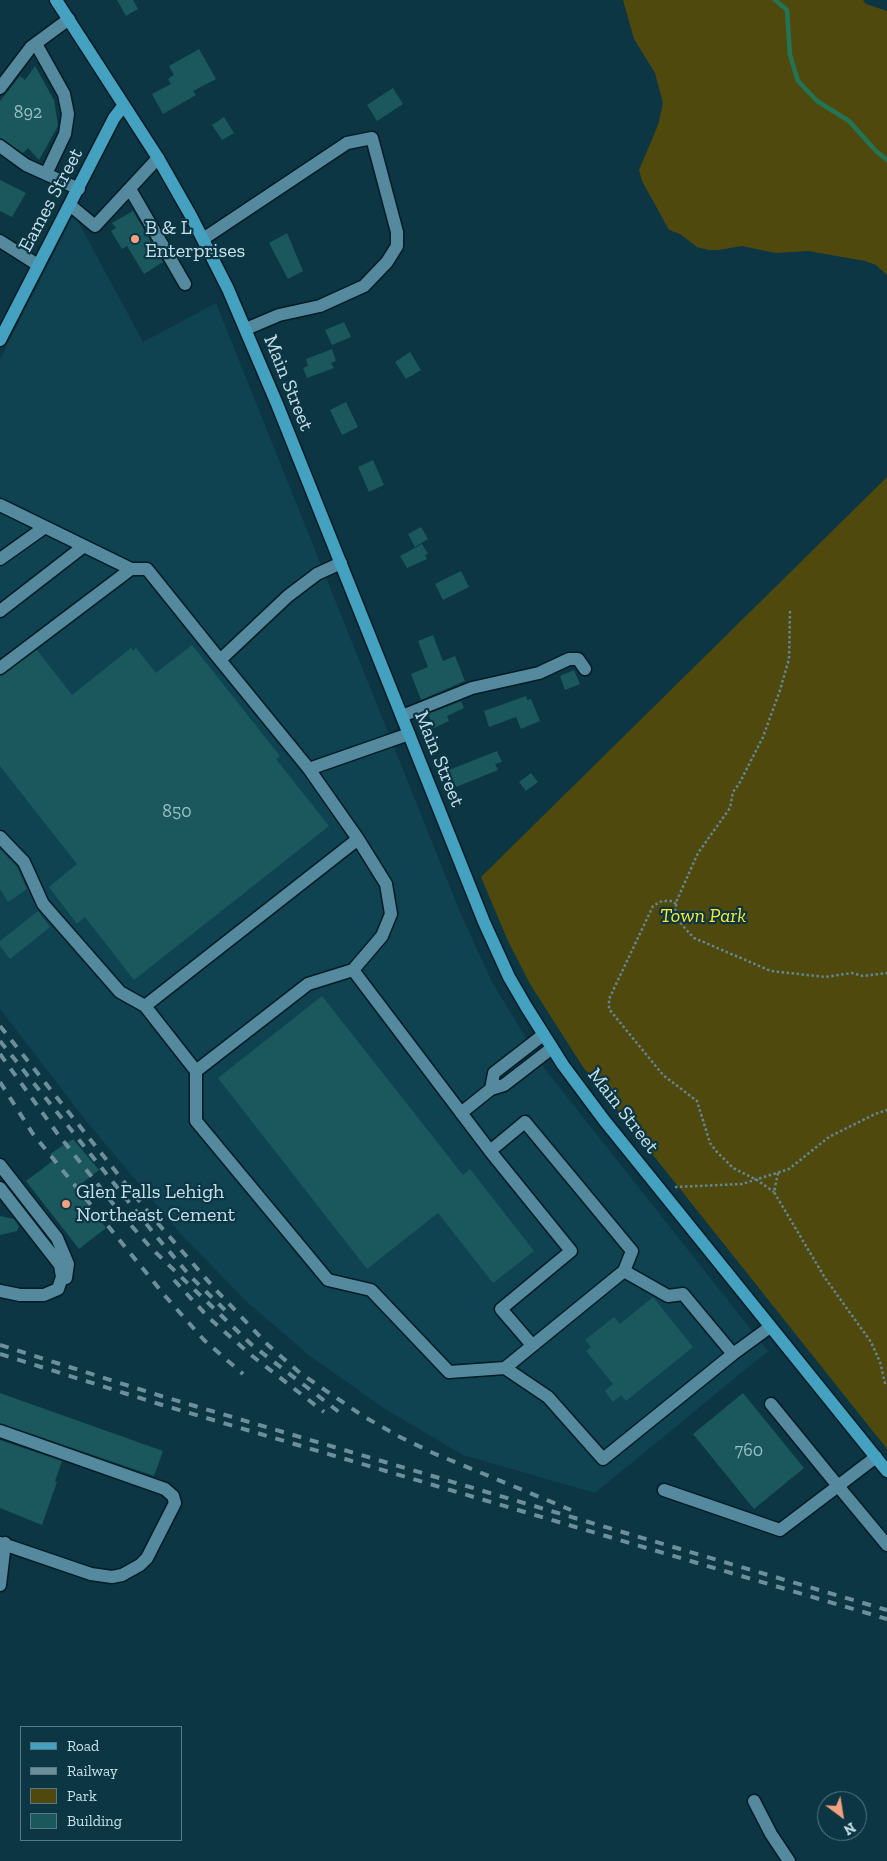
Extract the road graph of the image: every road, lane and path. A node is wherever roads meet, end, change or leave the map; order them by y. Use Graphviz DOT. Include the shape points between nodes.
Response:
graph roads {
  1 [pos="56,0"];
  2 [pos="69,19"];
  3 [pos="36,44"];
  4 [pos="0,88"];
  5 [pos="124,105"];
  6 [pos="0,146"];
  7 [pos="158,158"];
  8 [pos="46,174"];
  9 [pos="79,189"];
  10 [pos="130,189"];
  11 [pos="70,205"];
  12 [pos="203,239"];
  13 [pos="0,241"];
  14 [pos="38,265"];
  15 [pos="185,284"];
  16 [pos="246,329"];
  17 [pos="0,340"];
  18 [pos="0,505"];
  19 [pos="45,527"];
  20 [pos="84,546"];
  21 [pos="0,559"];
  22 [pos="341,563"];
  23 [pos="131,569"];
  24 [pos="0,611"];
  25 [pos="790,611"];
  26 [pos="220,660"];
  27 [pos="0,668"];
  28 [pos="585,669"];
  29 [pos="402,716"];
  30 [pos="409,734"];
  31 [pos="310,769"];
  32 [pos="0,837"];
  33 [pos="358,839"];
  34 [pos="676,904"];
  35 [pos="354,970"];
  36 [pos="887,973"];
  37 [pos="145,1006"];
  38 [pos="543,1035"];
  39 [pos="552,1048"];
  40 [pos="196,1071"];
  41 [pos="491,1089"];
  42 [pos="887,1110"];
  43 [pos="460,1113"];
  44 [pos="490,1151"];
  45 [pos="0,1165"];
  46 [pos="778,1173"];
  47 [pos="757,1180"];
  48 [pos="0,1188"];
  49 [pos="659,1188"];
  50 [pos="774,1192"];
  51 [pos="624,1271"];
  52 [pos="58,1289"];
  53 [pos="0,1291"];
  54 [pos="770,1327"];
  55 [pos="532,1345"];
  56 [pos="733,1354"];
  57 [pos="505,1368"];
  58 [pos="887,1381"];
  59 [pos="771,1404"];
  60 [pos="0,1432"];
  61 [pos="876,1457"];
  62 [pos="887,1471"];
  63 [pos="838,1486"];
  64 [pos="664,1490"];
  65 [pos="2,1543"];
  66 [pos="887,1545"];
  67 [pos="0,1585"];
  68 [pos="754,1802"];
  69 [pos="789,1861"];
  1 -- 2 [label="main road, Main Street"];
  2 -- 3 [label="lane"];
  2 -- 5 [label="main road, Main Street"];
  3 -- 4 [label="lane"];
  3 -- 8 [label="lane" via="64,94 68,114 65,134"];
  5 -- 7 [label="main road, Main Street"];
  5 -- 9 [label="main road, Eames Street" via="114,118"];
  6 -- 8 [label="lane" via="22,163"];
  7 -- 10 [label="lane"];
  7 -- 12 [label="main road, Main Street"];
  8 -- 9 [label="lane"];
  9 -- 11 [label="main road, Eames Street"];
  10 -- 11 [label="lane" via="96,226"];
  10 -- 15 [label="lane"];
  11 -- 14 [label="main road, Eames Street"];
  12 -- 16 [label="main road, Main Street"];
  12 -- 16 [label="lane" via="347,143 372,138 397,232 397,246 387,262 364,286 320,306 279,315"];
  13 -- 14 [label="lane"];
  14 -- 17 [label="main road, Eames Street"];
  16 -- 22 [label="main road, Main Street"];
  18 -- 19 [label="lane"];
  19 -- 20 [label="lane"];
  19 -- 21 [label="lane"];
  20 -- 23 [label="lane"];
  20 -- 24 [label="lane"];
  22 -- 26 [label="lane" via="317,574 288,596"];
  22 -- 29 [label="main road, Main Street"];
  23 -- 26 [label="lane" via="147,569"];
  23 -- 27 [label="lane"];
  25 -- 34 [label="path" via="789,659 763,737 733,792 730,808 698,853"];
  26 -- 31 [label="lane"];
  28 -- 29 [label="lane" via="578,659 569,659 539,673 472,688"];
  29 -- 30 [label="main road, Main Street"];
  30 -- 31 [label="lane"];
  30 -- 38 [label="main road, Main Street" via="496,950"];
  31 -- 33 [label="lane"];
  32 -- 37 [label="lane" via="24,862 43,904 120,992"];
  33 -- 35 [label="lane" via="386,884 391,914 382,936"];
  33 -- 37 [label="lane"];
  34 -- 36 [label="path" via="677,917 694,938 771,971 825,977"];
  34 -- 47 [label="path" via="662,901 653,906 609,999 609,1008 663,1075 697,1101 710,1143 716,1151 733,1168"];
  35 -- 40 [label="lane" via="308,984"];
  35 -- 43 [label="lane"];
  37 -- 40 [label="lane"];
  38 -- 39 [label="main road, Main Street"];
  38 -- 41 [label="lane" via="494,1073"];
  39 -- 41 [label="lane" via="504,1085"];
  39 -- 49 [label="main road, Main Street"];
  40 -- 57 [label="lane" via="196,1121 328,1280 372,1290 450,1372"];
  41 -- 43 [label="lane"];
  42 -- 46 [label="path" via="828,1137 789,1169"];
  43 -- 44 [label="lane"];
  44 -- 51 [label="lane" via="525,1122 632,1251"];
  44 -- 55 [label="lane" via="572,1251 501,1309"];
  45 -- 52 [label="lane" via="48,1225 64,1252 68,1271"];
  46 -- 47 [label="path"];
  46 -- 50 [label="path"];
  47 -- 49 [label="path" via="742,1184"];
  47 -- 50 [label="path"];
  48 -- 52 [label="lane" via="60,1264 62,1277"];
  49 -- 54 [label="main road, Main Street"];
  50 -- 58 [label="path" via="825,1278 871,1342 885,1383"];
  51 -- 55 [label="lane"];
  51 -- 56 [label="lane" via="668,1296 682,1294"];
  52 -- 53 [label="lane" via="36,1296"];
  54 -- 56 [label="lane"];
  54 -- 61 [label="main road, Main Street"];
  55 -- 57 [label="lane"];
  56 -- 57 [label="lane" via="603,1459 548,1398"];
  59 -- 63 [label="lane"];
  60 -- 65 [label="lane" via="165,1489 175,1503 147,1558 122,1575 91,1574"];
  61 -- 62 [label="main road, Main Street"];
  61 -- 63 [label="lane"];
  63 -- 64 [label="lane" via="780,1530"];
  63 -- 66 [label="lane"];
  65 -- 67 [label="lane"];
  68 -- 69 [label="lane"];
}
